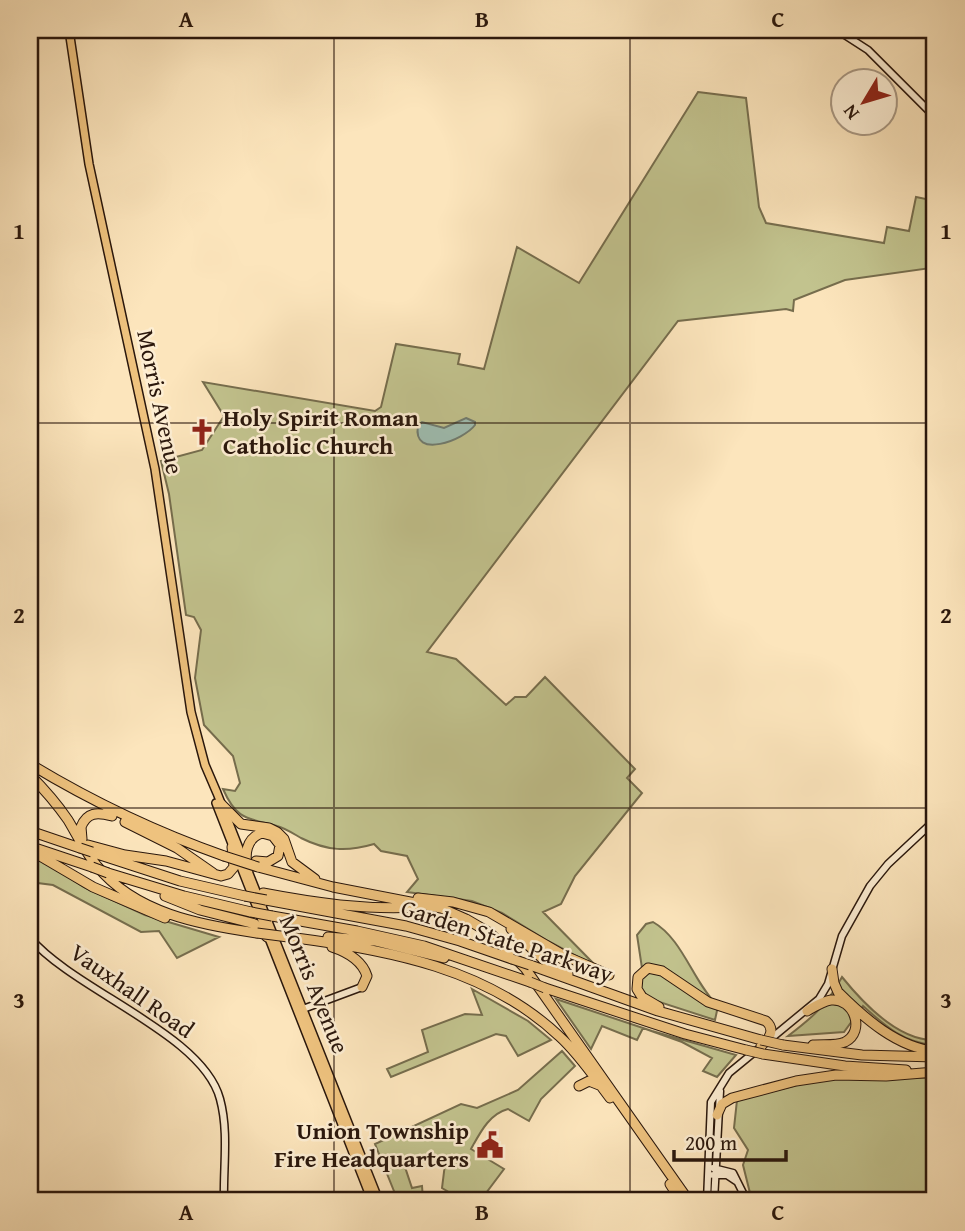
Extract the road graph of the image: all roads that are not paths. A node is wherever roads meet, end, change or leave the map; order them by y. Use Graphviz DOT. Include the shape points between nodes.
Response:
graph roads {
  1 [pos="69,30"];
  2 [pos="837,30"];
  3 [pos="935,117"];
  4 [pos="30,764"];
  5 [pos="30,775"];
  6 [pos="210,782"];
  7 [pos="70,789"];
  8 [pos="221,804"];
  9 [pos="112,816"];
  10 [pos="935,820"];
  11 [pos="30,830"];
  12 [pos="232,847"];
  13 [pos="30,848"];
  14 [pos="87,852"];
  15 [pos="283,855"];
  16 [pos="257,864"];
  17 [pos="248,870"];
  18 [pos="217,876"];
  19 [pos="152,887"];
  20 [pos="333,887"];
  21 [pos="359,893"];
  22 [pos="265,896"];
  23 [pos="458,903"];
  24 [pos="153,906"];
  25 [pos="434,906"];
  26 [pos="250,923"];
  27 [pos="242,930"];
  28 [pos="30,938"];
  29 [pos="268,938"];
  30 [pos="296,938"];
  31 [pos="832,969"];
  32 [pos="609,975"];
  33 [pos="828,981"];
  34 [pos="530,982"];
  35 [pos="362,987"];
  36 [pos="594,988"];
  37 [pos="847,1005"];
  38 [pos="303,1009"];
  39 [pos="807,1012"];
  40 [pos="672,1015"];
  41 [pos="572,1043"];
  42 [pos="783,1045"];
  43 [pos="762,1047"];
  44 [pos="935,1051"];
  45 [pos="579,1052"];
  46 [pos="935,1057"];
  47 [pos="935,1071"];
  48 [pos="721,1085"];
  49 [pos="579,1086"];
  50 [pos="601,1086"];
  51 [pos="717,1115"];
  52 [pos="712,1171"];
  53 [pos="225,1201"];
  54 [pos="372,1201"];
  55 [pos="379,1201"];
  56 [pos="681,1201"];
  57 [pos="689,1201"];
  58 [pos="707,1201"];
  59 [pos="714,1201"];
  60 [pos="747,1201"];
  1 -- 6 [label="main road, Morris Avenue" via="89,164 155,469 191,712"];
  2 -- 3 [label="street" via="868,50"];
  4 -- 7 [label="highway"];
  5 -- 14 [label="highway" via="62,811"];
  6 -- 8 [label="main road, Morris Avenue"];
  6 -- 12 [label="main road, Morris Avenue"];
  7 -- 9 [label="highway"];
  7 -- 16 [label="highway, bridge" via="174,837"];
  8 -- 15 [label="highway" via="237,821 277,832 285,842"];
  8 -- 17 [label="main road, Morris Avenue"];
  9 -- 14 [label="highway" via="94,813 86,817 81,835"];
  9 -- 18 [label="highway" via="177,848"];
  10 -- 31 [label="street" via="874,879 842,936"];
  11 -- 14 [label="highway, Garden State Parkway"];
  12 -- 18 [label="highway" via="233,869"];
  12 -- 29 [label="main road, Morris Avenue"];
  13 -- 14 [label="highway, Garden State Parkway"];
  13 -- 27 [label="highway" via="89,885 155,914 195,926"];
  14 -- 18 [label="highway" via="166,861"];
  14 -- 19 [label="highway, Garden State Parkway, bridge" via="108,873"];
  14 -- 22 [label="highway, Garden State Parkway, bridge" via="180,881"];
  14 -- 24 [label="highway" via="120,888"];
  15 -- 16 [label="highway"];
  15 -- 17 [label="highway" via="271,835 260,833 251,839 246,854"];
  15 -- 20 [label="highway"];
  16 -- 20 [label="highway"];
  17 -- 38 [label="main road, Morris Avenue"];
  19 -- 26 [label="highway" via="192,907"];
  19 -- 34 [label="highway, Garden State Parkway, bridge" via="251,912 412,943"];
  20 -- 21 [label="highway"];
  21 -- 23 [label="highway"];
  21 -- 25 [label="highway"];
  22 -- 25 [label="highway" via="388,909"];
  22 -- 36 [label="highway, Garden State Parkway, bridge" via="460,941"];
  23 -- 32 [label="highway" via="494,914 562,955"];
  23 -- 36 [label="highway" via="505,925 548,963"];
  24 -- 26 [label="highway"];
  24 -- 27 [label="highway" via="192,921"];
  25 -- 41 [label="highway" via="472,922 506,946"];
  26 -- 29 [label="highway"];
  27 -- 30 [label="highway, bridge"];
  28 -- 53 [label="street, Vauxhall Road" via="67,970 178,1044 213,1081 224,1119"];
  29 -- 54 [label="main road, Morris Avenue"];
  30 -- 34 [label="highway" via="383,943"];
  30 -- 35 [label="highway" via="354,958 366,972"];
  30 -- 41 [label="highway" via="380,951 458,974 524,1008"];
  31 -- 33 [label="street"];
  31 -- 44 [label="highway" via="838,992 891,1036 908,1046"];
  33 -- 37 [label="highway"];
  33 -- 39 [label="street"];
  34 -- 43 [label="highway, Garden State Parkway, bridge" via="685,1034 746,1050"];
  35 -- 38 [label="street"];
  36 -- 40 [label="highway, Garden State Parkway"];
  37 -- 39 [label="highway" via="830,1000"];
  37 -- 42 [label="highway" via="856,1020 848,1040"];
  38 -- 55 [label="main road, Morris Avenue"];
  39 -- 43 [label="street"];
  40 -- 43 [label="highway, Garden State Parkway"];
  40 -- 43 [label="highway" via="638,993 636,981 644,970 660,969 708,1002 766,1021 771,1034"];
  41 -- 45 [label="highway"];
  42 -- 43 [label="highway, Garden State Parkway, bridge"];
  42 -- 46 [label="highway, Garden State Parkway" via="862,1055"];
  43 -- 47 [label="highway, Garden State Parkway" via="853,1066"];
  43 -- 48 [label="street" via="734,1068"];
  45 -- 50 [label="highway"];
  45 -- 57 [label="highway"];
  47 -- 51 [label="highway" via="808,1079 732,1098 722,1104"];
  48 -- 51 [label="street"];
  48 -- 52 [label="street" via="710,1108"];
  49 -- 50 [label="highway" via="589,1081"];
  50 -- 56 [label="highway"];
  51 -- 52 [label="street"];
  52 -- 58 [label="street"];
  52 -- 59 [label="street"];
  52 -- 60 [label="street" via="731,1177"];
}
